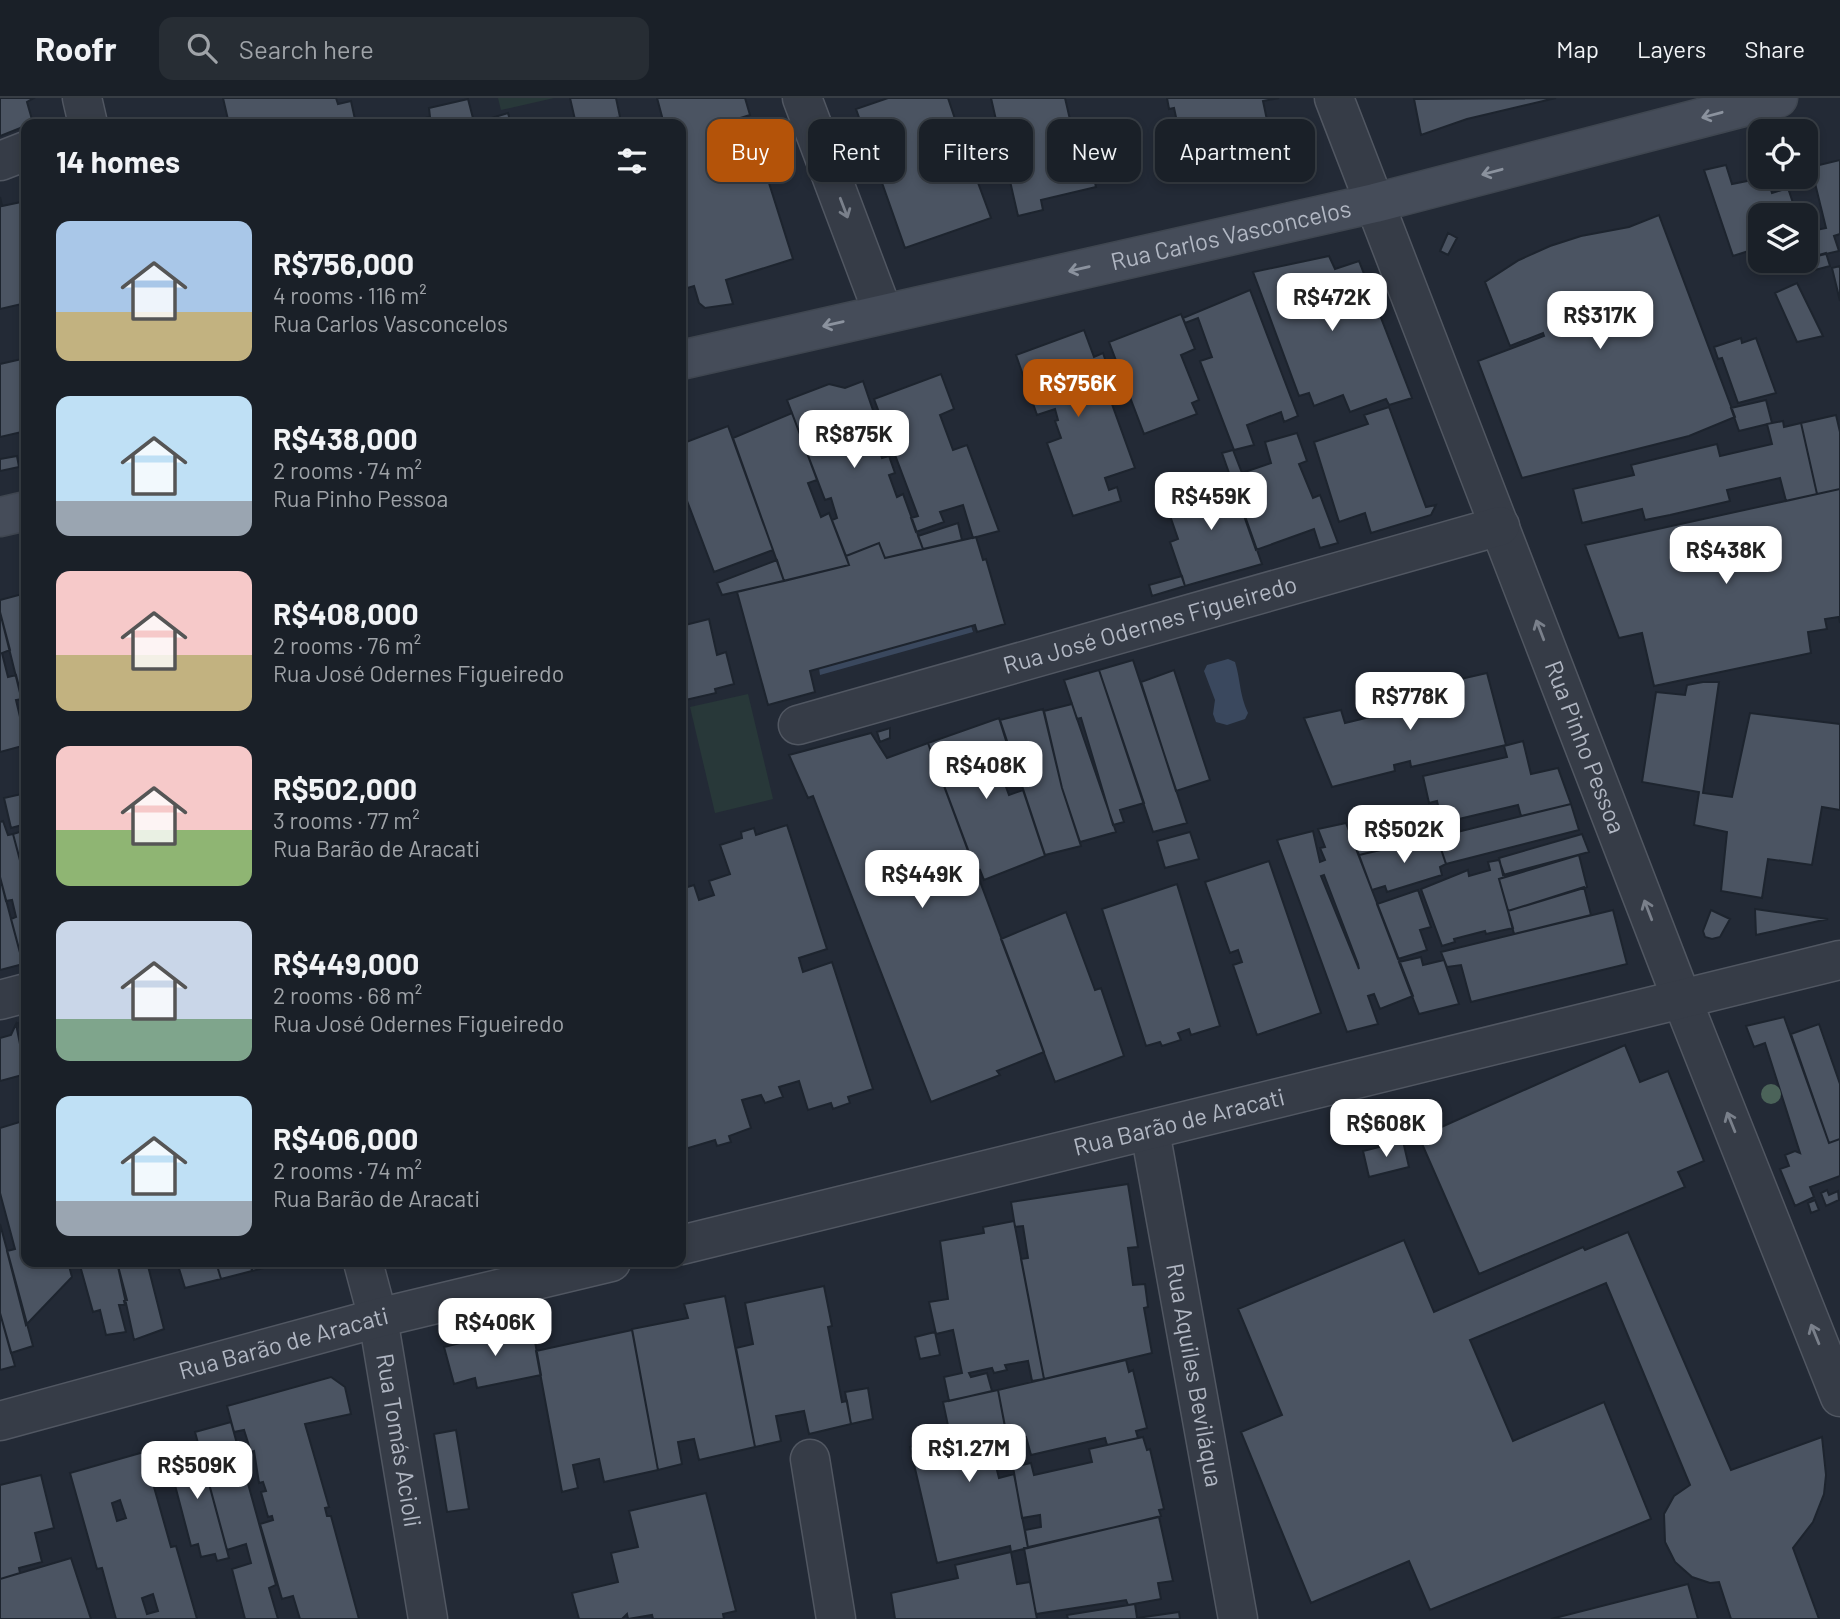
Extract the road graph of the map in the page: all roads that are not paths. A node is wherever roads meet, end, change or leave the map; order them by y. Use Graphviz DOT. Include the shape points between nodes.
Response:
graph roads {
  1 [pos="82,98"];
  2 [pos="802,98"];
  3 [pos="1335,98"];
  4 [pos="1778,98"];
  5 [pos="87,119"];
  6 [pos="21,153"];
  7 [pos="0,161"];
  8 [pos="1375,202"];
  9 [pos="883,313"];
  10 [pos="686,358"];
  11 [pos="21,512"];
  12 [pos="0,517"];
  13 [pos="1500,526"];
  14 [pos="799,725"];
  15 [pos="1840,960"];
  16 [pos="21,994"];
  17 [pos="1681,997"];
  18 [pos="0,1000"];
  19 [pos="1150,1131"];
  20 [pos="686,1244"];
  21 [pos="364,1267"];
  22 [pos="590,1267"];
  23 [pos="378,1318"];
  24 [pos="1840,1397"];
  25 [pos="0,1420"];
  26 [pos="810,1459"];
  27 [pos="428,1619"];
  28 [pos="836,1619"];
  29 [pos="1238,1619"];
  1 -- 5 [label="street"];
  2 -- 9 [label="street, one-way"];
  3 -- 8 [label="street, Rua Pinho Pessoa"];
  4 -- 8 [label="main road, Rua Carlos Vasconcelos, one-way"];
  6 -- 7 [label="street"];
  8 -- 9 [label="main road, Rua Carlos Vasconcelos, one-way"];
  8 -- 13 [label="street, Rua Pinho Pessoa"];
  9 -- 10 [label="main road, Rua Carlos Vasconcelos, one-way"];
  11 -- 12 [label="main road"];
  13 -- 14 [label="street, Rua José Odernes Figueiredo"];
  17 -- 13 [label="street, Rua Pinho Pessoa, one-way"];
  15 -- 17 [label="street, Rua Barão de Aracati"];
  16 -- 18 [label="street"];
  17 -- 19 [label="street, Rua Barão de Aracati"];
  24 -- 17 [label="street, Rua Pinho Pessoa, one-way"];
  19 -- 20 [label="street, Rua Barão de Aracati"];
  19 -- 29 [label="street, Rua Aquiles Beviláqua"];
  21 -- 23 [label="street, Rua Tomás Acioli"];
  22 -- 23 [label="street, Rua Barão de Aracati"];
  23 -- 25 [label="street, Rua Barão de Aracati"];
  23 -- 27 [label="street, Rua Tomás Acioli"];
  26 -- 28 [label="street"];
}
